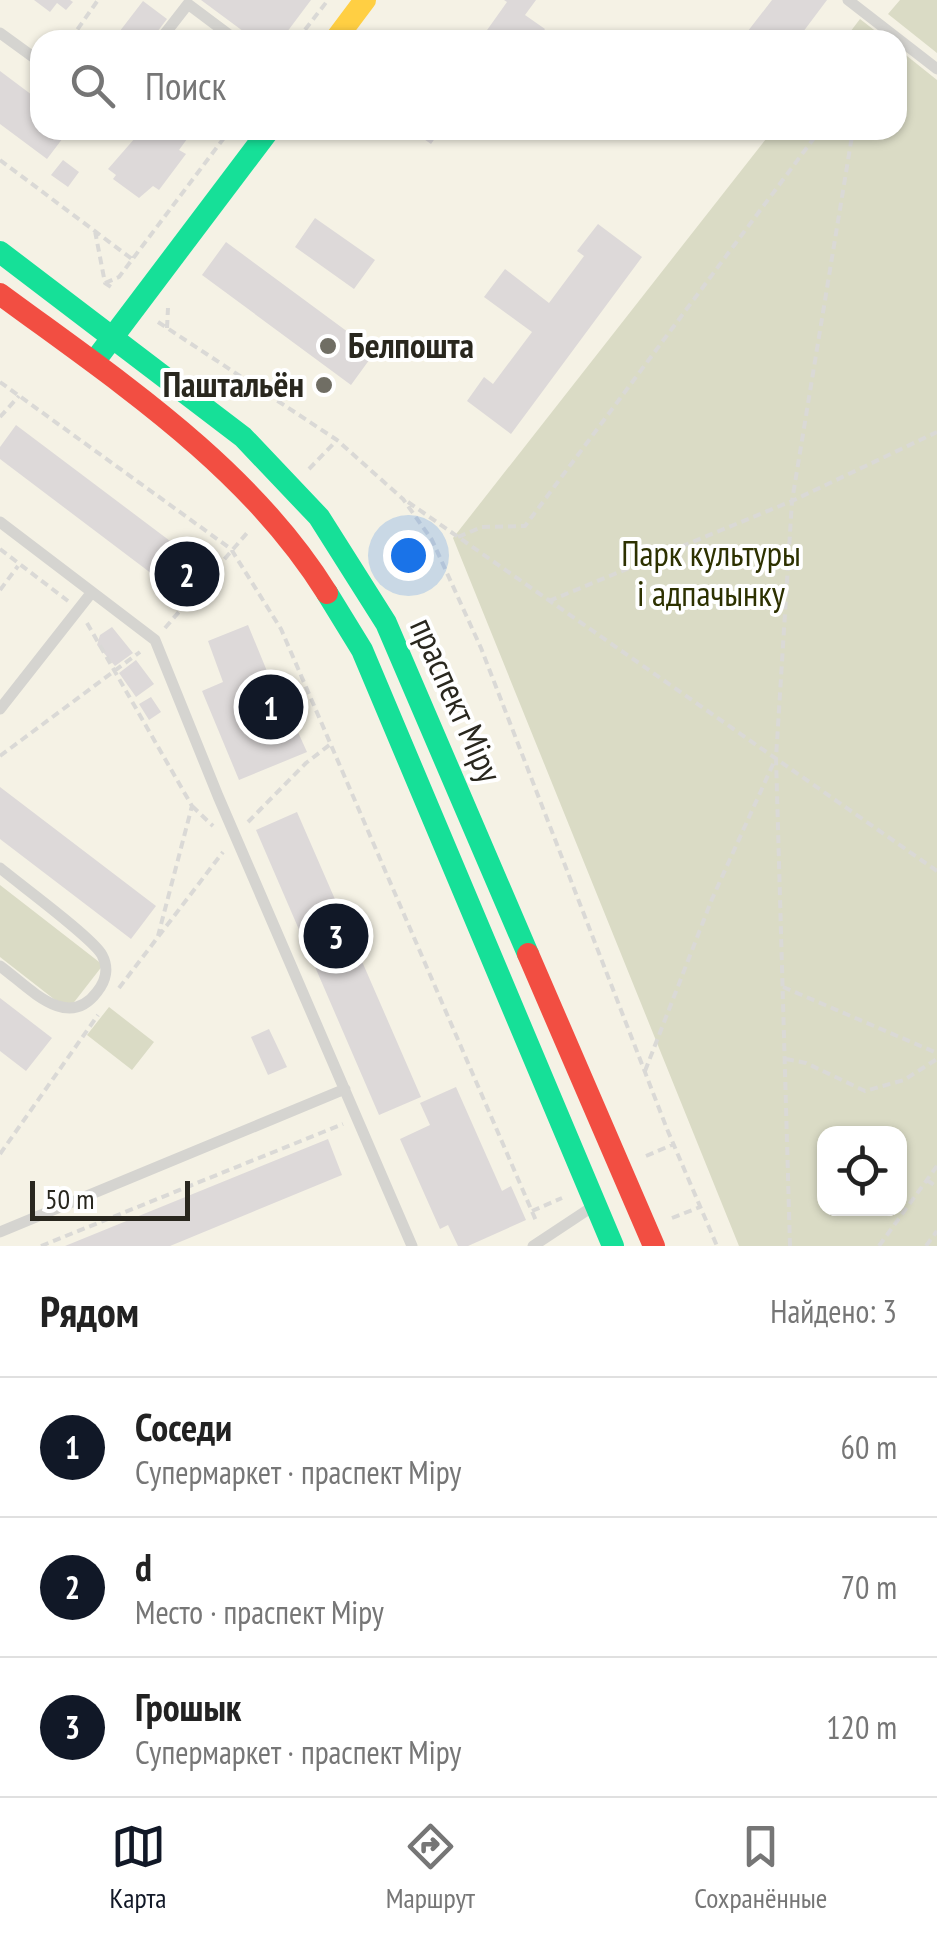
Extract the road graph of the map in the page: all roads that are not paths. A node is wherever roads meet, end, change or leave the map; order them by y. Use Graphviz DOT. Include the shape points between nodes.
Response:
graph roads {
  1 [pos="365,0"];
  2 [pos="848,0"];
  3 [pos="185,2"];
  4 [pos="167,30"];
  5 [pos="223,30"];
  6 [pos="343,30"];
  7 [pos="887,30"];
  8 [pos="0,33"];
  9 [pos="907,46"];
  10 [pos="30,55"];
  11 [pos="937,69"];
  12 [pos="261,140"];
  13 [pos="0,252"];
  14 [pos="0,294"];
  15 [pos="114,337"];
  16 [pos="93,364"];
  17 [pos="0,522"];
  18 [pos="92,592"];
  19 [pos="0,709"];
  20 [pos="0,868"];
  21 [pos="0,966"];
  22 [pos="345,1090"];
  23 [pos="628,1186"];
  24 [pos="596,1204"];
  25 [pos="0,1232"];
  26 [pos="539,1244"];
  27 [pos="412,1246"];
  28 [pos="614,1246"];
  29 [pos="654,1246"];
  1 -- 6 [label="main road"];
  2 -- 7 [label="lane"];
  3 -- 4 [label="lane"];
  3 -- 5 [label="lane"];
  8 -- 10 [label="lane"];
  9 -- 11 [label="lane"];
  12 -- 15 [label="main road"];
  13 -- 15 [label="main road, праспект Міру"];
  14 -- 16 [label="main road, праспект Міру"];
  15 -- 16 [label="main road"];
  15 -- 23 [label="main road, праспект Міру" via="243,437 320,518 351,564 386,623"];
  16 -- 24 [label="main road, праспект Міру" via="220,466 296,547 336,605 362,650"];
  17 -- 18 [label="lane"];
  18 -- 19 [label="lane"];
  18 -- 22 [label="lane" via="154,640"];
  20 -- 21 [label="lane" via="99,950 107,972 88,1003 68,1010"];
  22 -- 25 [label="lane"];
  22 -- 27 [label="lane"];
  23 -- 24 [label="main road"];
  23 -- 29 [label="main road, праспект Міру"];
  24 -- 26 [label="lane"];
  24 -- 28 [label="main road, праспект Міру"];
}
